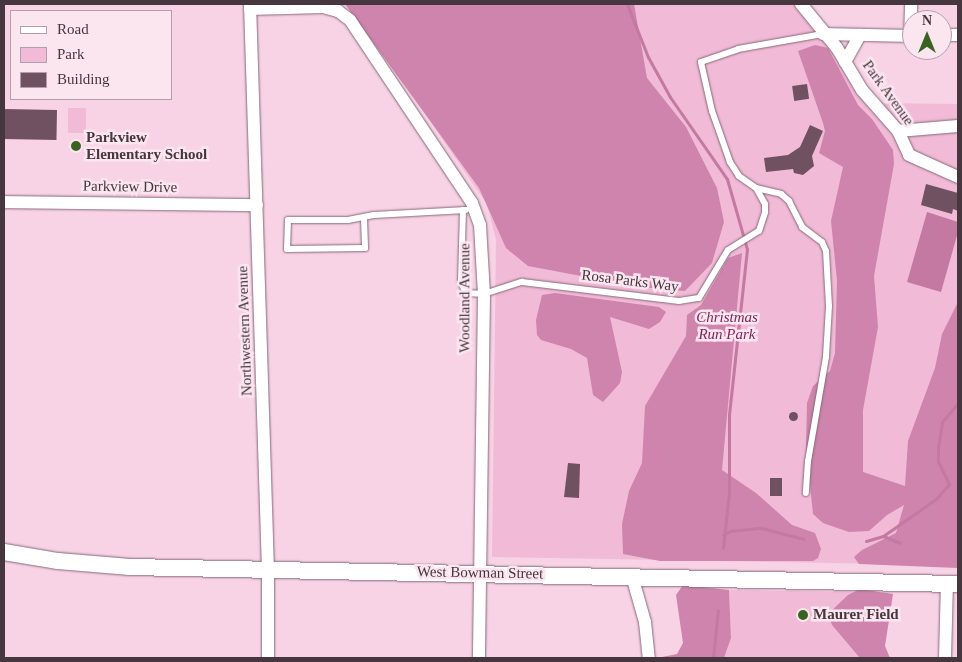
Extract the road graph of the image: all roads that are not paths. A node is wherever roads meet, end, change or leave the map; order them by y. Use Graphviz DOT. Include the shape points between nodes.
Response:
graph roads {
  1 [pos="802,4"];
  2 [pos="250,6"];
  3 [pos="823,34"];
  4 [pos="860,35"];
  5 [pos="902,36"];
  6 [pos="845,62"];
  7 [pos="958,126"];
  8 [pos="898,132"];
  9 [pos="958,177"];
  10 [pos="756,188"];
  11 [pos="4,202"];
  12 [pos="257,205"];
  13 [pos="469,210"];
  14 [pos="364,218"];
  15 [pos="484,294"];
  16 [pos="806,493"];
  17 [pos="4,552"];
  18 [pos="268,572"];
  19 [pos="480,573"];
  20 [pos="632,576"];
  21 [pos="953,584"];
  22 [pos="268,658"];
  23 [pos="479,658"];
  24 [pos="649,658"];
  25 [pos="945,658"];
  1 -- 3 [label="street, Park Avenue"];
  2 -- 12 [label="street, Northwestern Avenue"];
  2 -- 13 [label="street, Woodland Avenue" via="323,7 338,11 350,20"];
  3 -- 4 [label="street"];
  3 -- 6 [label="street, Park Avenue"];
  3 -- 10 [label="lane, Rosa Parks Way" via="738,49 700,62 712,111 730,162 740,176"];
  4 -- 5 [label="street"];
  4 -- 6 [label="street"];
  6 -- 8 [label="street, Park Avenue" via="862,90"];
  7 -- 8 [label="street"];
  8 -- 9 [label="street, Park Avenue" via="909,155"];
  10 -- 15 [label="lane, Rosa Parks Way" via="765,212 759,231 728,250 699,298 679,301 522,282"];
  10 -- 16 [label="lane" via="781,194 789,200 802,227 822,242 826,251 829,306 826,357 808,461"];
  11 -- 12 [label="street, Parkview Drive"];
  12 -- 18 [label="street, Northwestern Avenue"];
  13 -- 14 [label="lane" via="401,212"];
  13 -- 15 [label="street, Woodland Avenue" via="483,248"];
  13 -- 15 [label="lane" via="462,289 466,293"];
  14 -- 14 [label="lane" via="288,220 287,249 365,248"];
  15 -- 19 [label="street, Woodland Avenue"];
  17 -- 18 [label="street, West Bowman Street" via="130,568"];
  18 -- 19 [label="street, West Bowman Street"];
  18 -- 22 [label="street, Northwestern Avenue"];
  19 -- 20 [label="street, West Bowman Street"];
  19 -- 23 [label="street, Woodland Avenue"];
  20 -- 21 [label="street, West Bowman Street"];
  20 -- 24 [label="street" via="645,622"];
  21 -- 25 [label="street"];
}
